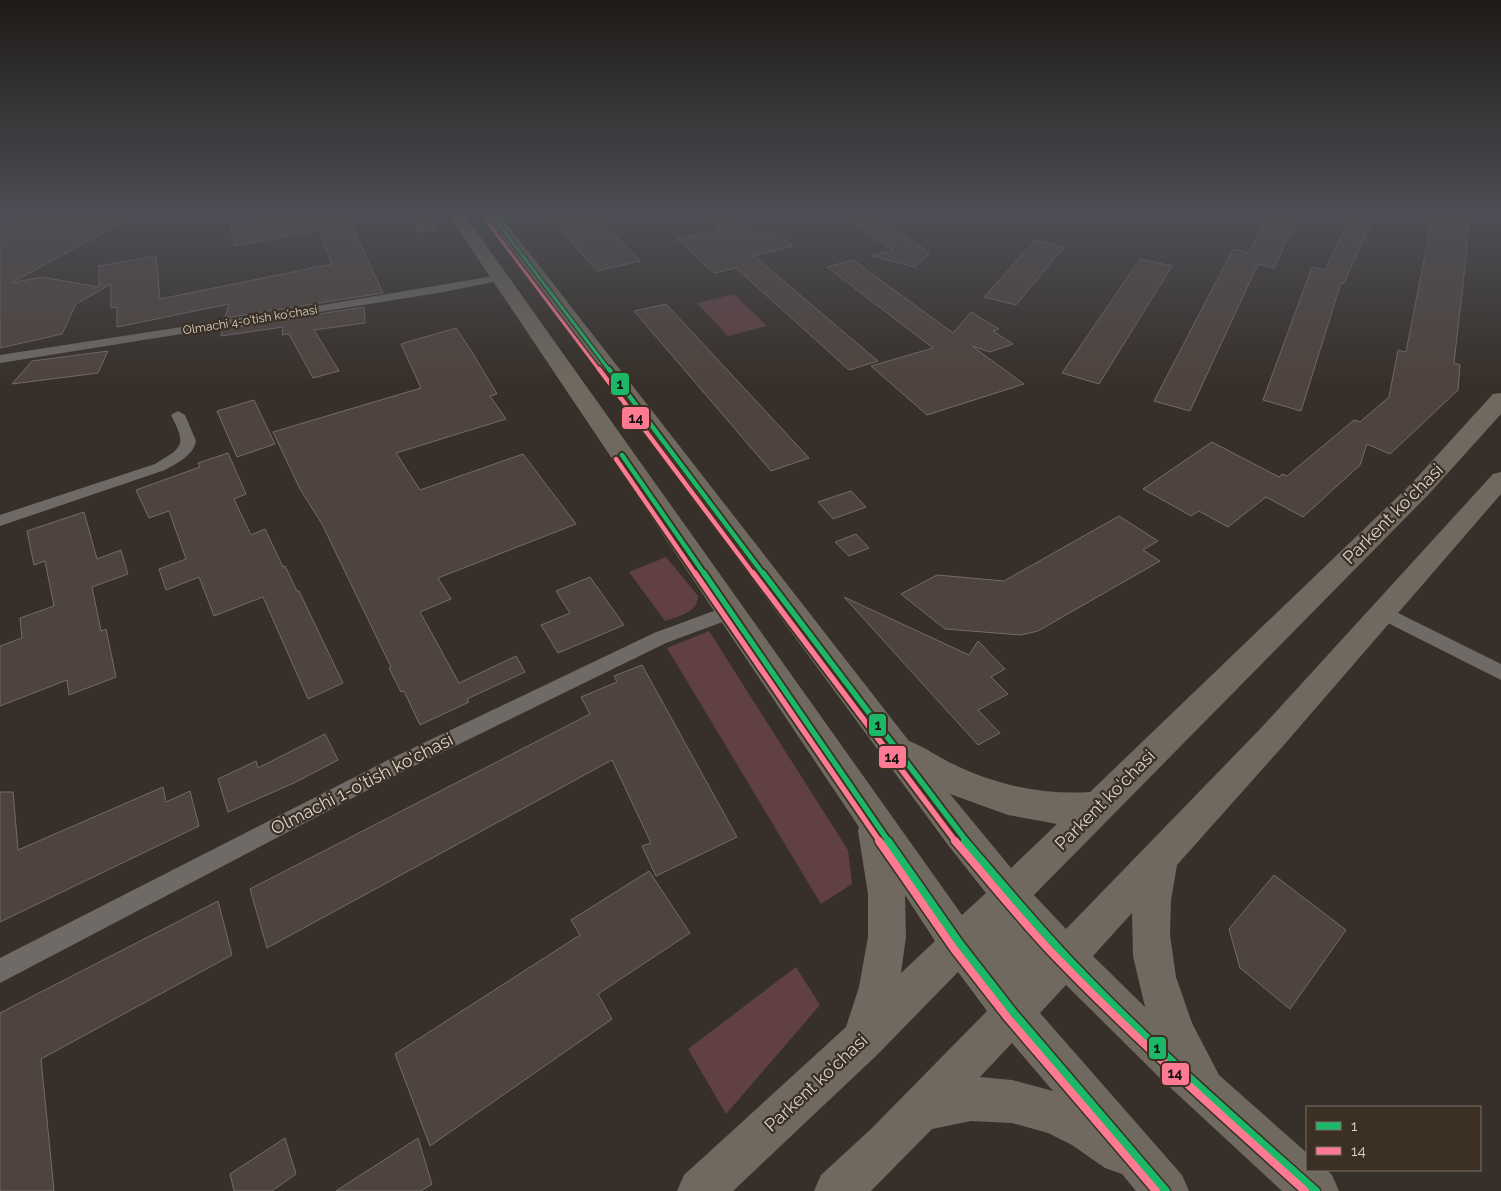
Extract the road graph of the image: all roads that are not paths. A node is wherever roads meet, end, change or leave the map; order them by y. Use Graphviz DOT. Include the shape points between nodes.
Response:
graph roads {
  1 [pos="494,270"];
  2 [pos="533,270"];
  3 [pos="500,278"];
  4 [pos="568,316"];
  5 [pos="532,324"];
  6 [pos="0,359"];
  7 [pos="1501,399"];
  8 [pos="178,414"];
  9 [pos="1501,479"];
  10 [pos="0,521"];
  11 [pos="730,612"];
  12 [pos="1382,612"];
  13 [pos="1501,673"];
  14 [pos="892,744"];
  15 [pos="1098,807"];
  16 [pos="873,819"];
  17 [pos="1161,857"];
  18 [pos="1010,894"];
  19 [pos="960,944"];
  20 [pos="1011,950"];
  21 [pos="1066,956"];
  22 [pos="0,971"];
  23 [pos="1013,1012"];
  24 [pos="862,1040"];
  25 [pos="1212,1098"];
  26 [pos="917,1113"];
  27 [pos="1159,1184"];
  28 [pos="700,1191"];
  29 [pos="837,1191"];
  30 [pos="1316,1191"];
  1 -- 3 [label="main road"];
  2 -- 4 [label="main road"];
  3 -- 5 [label="main road"];
  3 -- 6 [label="street, Olmachi 4-o'tish ko'chasi"];
  4 -- 5 [label="main road"];
  4 -- 14 [label="main road"];
  5 -- 11 [label="main road"];
  7 -- 15 [label="main road, Parkent ko'chasi" via="1420,489"];
  8 -- 10 [label="street" via="189,435 189,444 180,455 160,467"];
  9 -- 12 [label="main road"];
  11 -- 16 [label="main road"];
  11 -- 22 [label="street, Olmachi 1-o'tish ko'chasi" via="660,638 399,764"];
  12 -- 13 [label="street"];
  12 -- 17 [label="main road"];
  14 -- 15 [label="main road" via="937,772 989,793 1046,808"];
  14 -- 18 [label="main road"];
  15 -- 18 [label="main road, Parkent ko'chasi"];
  16 -- 19 [label="main road"];
  16 -- 24 [label="main road" via="884,880 887,931 880,985"];
  17 -- 21 [label="main road"];
  17 -- 25 [label="main road" via="1150,914 1154,971 1176,1035"];
  18 -- 19 [label="main road, Parkent ko'chasi"];
  18 -- 20 [label="main road"];
  18 -- 21 [label="main road"];
  19 -- 20 [label="main road"];
  19 -- 23 [label="main road"];
  19 -- 24 [label="main road, Parkent ko'chasi"];
  20 -- 21 [label="main road"];
  20 -- 23 [label="main road"];
  21 -- 23 [label="main road"];
  21 -- 25 [label="main road"];
  23 -- 26 [label="main road"];
  23 -- 27 [label="main road"];
  24 -- 28 [label="main road, Parkent ko'chasi"];
  25 -- 30 [label="main road"];
  26 -- 27 [label="main road" via="970,1099 1021,1102 1081,1126 1115,1148"];
  26 -- 29 [label="main road"];
}
